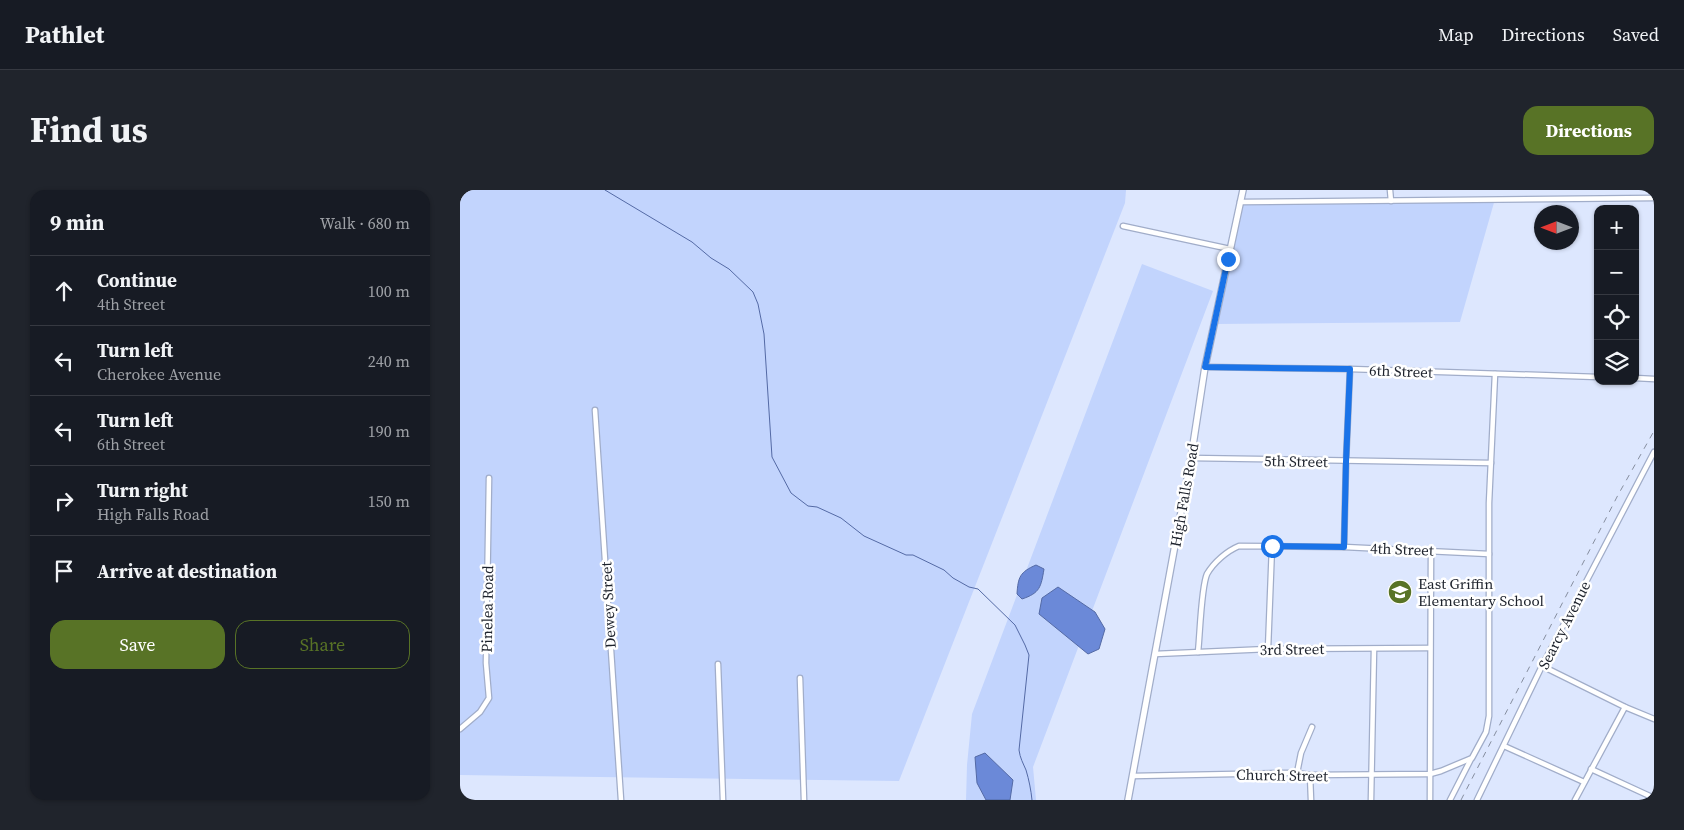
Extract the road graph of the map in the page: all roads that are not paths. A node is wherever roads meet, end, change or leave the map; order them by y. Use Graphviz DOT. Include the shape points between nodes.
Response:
graph roads {
  1 [pos="1243,190"];
  2 [pos="1390,190"];
  3 [pos="1654,198"];
  4 [pos="1391,201"];
  5 [pos="1240,202"];
  6 [pos="1123,226"];
  7 [pos="1230,248"];
  8 [pos="1205,367"];
  9 [pos="1350,369"];
  10 [pos="1495,374"];
  11 [pos="1594,377"];
  12 [pos="1639,378"];
  13 [pos="1654,379"];
  14 [pos="595,410"];
  15 [pos="1654,452"];
  16 [pos="1191,458"];
  17 [pos="1346,462"];
  18 [pos="1491,463"];
  19 [pos="489,478"];
  20 [pos="1272,546"];
  21 [pos="1344,547"];
  22 [pos="1431,550"];
  23 [pos="1489,554"];
  24 [pos="1430,648"];
  25 [pos="1268,649"];
  26 [pos="1374,649"];
  27 [pos="1198,652"];
  28 [pos="1155,654"];
  29 [pos="718,664"];
  30 [pos="1542,666"];
  31 [pos="800,678"];
  32 [pos="1625,707"];
  33 [pos="1654,719"];
  34 [pos="1312,727"];
  35 [pos="460,729"];
  36 [pos="1504,746"];
  37 [pos="1472,758"];
  38 [pos="1591,769"];
  39 [pos="1297,773"];
  40 [pos="1430,774"];
  41 [pos="1310,775"];
  42 [pos="1372,775"];
  43 [pos="1133,776"];
  44 [pos="1584,782"];
  45 [pos="1654,798"];
  46 [pos="621,800"];
  47 [pos="723,800"];
  48 [pos="804,800"];
  49 [pos="1128,800"];
  50 [pos="1311,800"];
  51 [pos="1371,800"];
  52 [pos="1430,800"];
  53 [pos="1450,800"];
  54 [pos="1477,800"];
  55 [pos="1575,800"];
  1 -- 5 [label="street, High Falls Road"];
  2 -- 4 [label="street"];
  3 -- 4 [label="street"];
  4 -- 5 [label="street"];
  5 -- 7 [label="street, High Falls Road"];
  6 -- 7 [label="street"];
  7 -- 8 [label="street, High Falls Road"];
  8 -- 9 [label="street, 6th Street"];
  8 -- 16 [label="street, High Falls Road"];
  9 -- 10 [label="street, 6th Street"];
  9 -- 17 [label="street"];
  10 -- 11 [label="street, 6th Street"];
  10 -- 18 [label="street"];
  12 -- 13 [label="street"];
  14 -- 46 [label="street, Dewey Street"];
  15 -- 30 [label="street, Searcy Avenue"];
  16 -- 17 [label="street, 5th Street"];
  16 -- 28 [label="street, High Falls Road"];
  17 -- 18 [label="street, 5th Street"];
  17 -- 21 [label="street"];
  18 -- 23 [label="street"];
  19 -- 35 [label="street, Pinelea Road" via="486,642 489,698 480,712"];
  20 -- 21 [label="street, 4th Street"];
  20 -- 25 [label="street"];
  20 -- 27 [label="street, 4th Street" via="1239,546 1227,553 1207,575"];
  21 -- 22 [label="street, 4th Street"];
  22 -- 23 [label="street, 4th Street"];
  22 -- 24 [label="street"];
  23 -- 37 [label="street" via="1488,724"];
  24 -- 26 [label="street, 3rd Street"];
  24 -- 40 [label="street"];
  25 -- 26 [label="street, 3rd Street"];
  25 -- 27 [label="street, 3rd Street"];
  26 -- 42 [label="street"];
  27 -- 28 [label="street, 3rd Street"];
  28 -- 43 [label="street, High Falls Road"];
  29 -- 47 [label="street"];
  30 -- 32 [label="street"];
  30 -- 36 [label="street, Searcy Avenue"];
  31 -- 48 [label="street"];
  32 -- 33 [label="street"];
  32 -- 38 [label="street"];
  34 -- 39 [label="street"];
  36 -- 44 [label="street"];
  36 -- 54 [label="street, Searcy Avenue"];
  37 -- 40 [label="street, Church Street"];
  37 -- 53 [label="street"];
  38 -- 44 [label="street"];
  38 -- 45 [label="street"];
  39 -- 41 [label="street, Church Street"];
  39 -- 43 [label="street, Church Street"];
  40 -- 42 [label="street, Church Street"];
  40 -- 52 [label="street"];
  41 -- 42 [label="street, Church Street"];
  41 -- 50 [label="street"];
  42 -- 51 [label="street"];
  43 -- 49 [label="street, High Falls Road"];
  44 -- 55 [label="street"];
}
